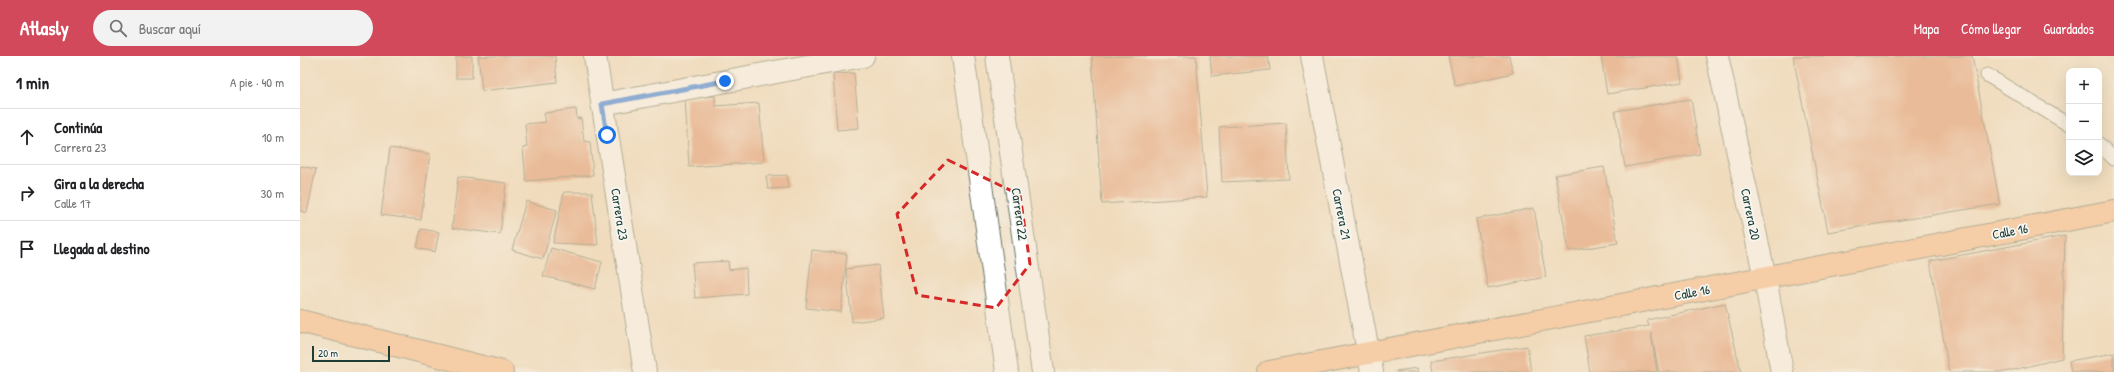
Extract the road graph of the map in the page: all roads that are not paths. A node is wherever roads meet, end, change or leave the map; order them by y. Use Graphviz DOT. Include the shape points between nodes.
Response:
graph roads {
  1 [pos="595,56"];
  2 [pos="862,56"];
  3 [pos="963,56"];
  4 [pos="997,56"];
  5 [pos="1312,56"];
  6 [pos="1717,56"];
  7 [pos="1988,75"];
  8 [pos="602,104"];
  9 [pos="2066,124"];
  10 [pos="2102,147"];
  11 [pos="2114,159"];
  12 [pos="2114,211"];
  13 [pos="1765,278"];
  14 [pos="300,321"];
  15 [pos="1371,363"];
  16 [pos="502,372"];
  17 [pos="645,372"];
  18 [pos="1008,372"];
  19 [pos="1043,372"];
  20 [pos="1269,372"];
  21 [pos="1782,372"];
  1 -- 8 [label="street, Carrera 23"];
  2 -- 8 [label="street"];
  3 -- 18 [label="street"];
  4 -- 19 [label="street, Carrera 22"];
  5 -- 15 [label="street, Carrera 21"];
  6 -- 13 [label="street, Carrera 20"];
  7 -- 9 [label="lane"];
  8 -- 17 [label="street, Carrera 23"];
  10 -- 11 [label="lane"];
  12 -- 13 [label="highway, Calle 16"];
  13 -- 15 [label="highway, Calle 16"];
  13 -- 21 [label="street, Carrera 20"];
  14 -- 16 [label="highway"];
  15 -- 20 [label="highway, Calle 16"];
}
